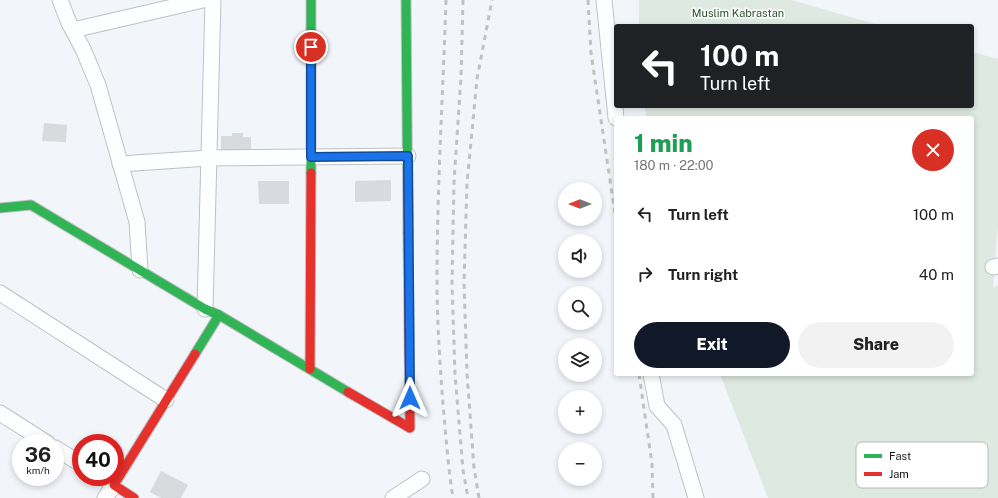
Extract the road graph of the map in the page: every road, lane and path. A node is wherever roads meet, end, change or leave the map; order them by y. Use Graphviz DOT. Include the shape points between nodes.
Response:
graph roads {
  1 [pos="60,0"];
  2 [pos="203,0"];
  3 [pos="213,0"];
  4 [pos="312,0"];
  5 [pos="406,0"];
  6 [pos="604,0"];
  7 [pos="73,30"];
  8 [pos="614,98"];
  9 [pos="408,156"];
  10 [pos="311,157"];
  11 [pos="209,158"];
  12 [pos="120,164"];
  13 [pos="0,208"];
  14 [pos="140,270"];
  15 [pos="0,293"];
  16 [pos="205,309"];
  17 [pos="219,315"];
  18 [pos="310,369"];
  19 [pos="651,376"];
  20 [pos="166,400"];
  21 [pos="0,413"];
  22 [pos="33,434"];
  23 [pos="124,459"];
  24 [pos="422,479"];
  25 [pos="107,486"];
  26 [pos="116,486"];
  27 [pos="105,498"];
  28 [pos="134,498"];
  29 [pos="394,498"];
  30 [pos="696,498"];
  1 -- 7 [label="street"];
  2 -- 7 [label="street"];
  3 -- 11 [label="street"];
  4 -- 10 [label="street"];
  5 -- 9 [label="street"];
  6 -- 8 [label="street"];
  7 -- 12 [label="street" via="98,85"];
  9 -- 10 [label="street"];
  9 -- 18 [label="street" via="410,428"];
  10 -- 11 [label="street"];
  10 -- 18 [label="street"];
  11 -- 12 [label="street"];
  11 -- 16 [label="street"];
  12 -- 14 [label="street" via="137,222"];
  13 -- 14 [label="street" via="31,205"];
  14 -- 16 [label="street"];
  15 -- 20 [label="street"];
  16 -- 17 [label="street"];
  17 -- 18 [label="street"];
  17 -- 20 [label="street"];
  19 -- 30 [label="street" via="657,406 674,425"];
  20 -- 23 [label="street"];
  21 -- 22 [label="street"];
  24 -- 29 [label="street"];
  25 -- 27 [label="street"];
  26 -- 28 [label="street"];
}
